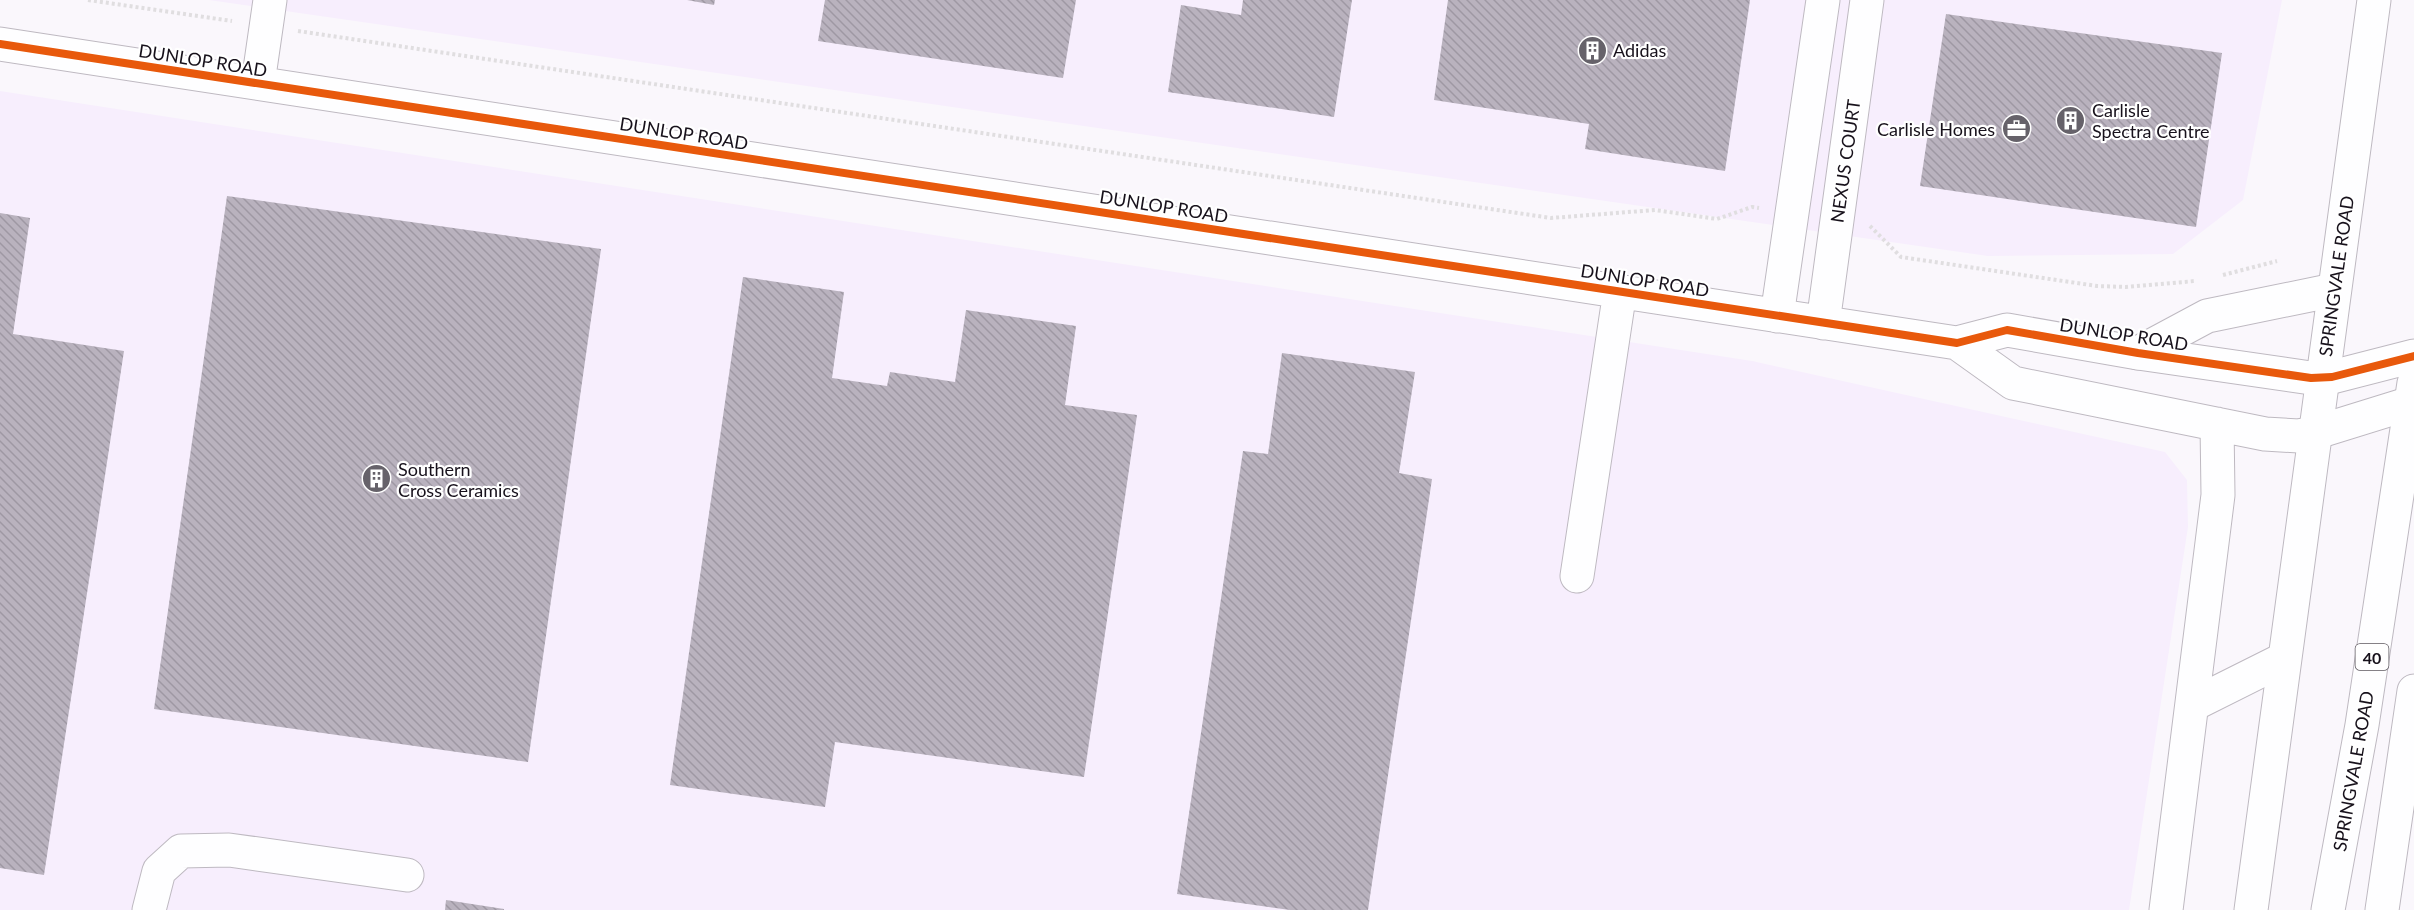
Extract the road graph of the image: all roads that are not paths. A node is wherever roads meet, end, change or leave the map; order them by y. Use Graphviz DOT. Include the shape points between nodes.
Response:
graph roads {
  1 [pos="1823,0"];
  2 [pos="1867,0"];
  3 [pos="2374,0"];
  4 [pos="268,13"];
  5 [pos="0,44"];
  6 [pos="258,83"];
  7 [pos="2334,290"];
  8 [pos="1620,291"];
  9 [pos="1777,316"];
  10 [pos="1823,323"];
  11 [pos="1958,343"];
  12 [pos="2138,353"];
  13 [pos="2414,356"];
  14 [pos="2323,378"];
  15 [pos="2413,396"];
  16 [pos="2217,424"];
  17 [pos="2314,433"];
  18 [pos="2408,467"];
  19 [pos="1577,576"];
  20 [pos="2284,659"];
  21 [pos="2414,691"];
  22 [pos="2192,705"];
  23 [pos="407,875"];
  24 [pos="149,910"];
  25 [pos="2166,910"];
  26 [pos="2251,910"];
  27 [pos="2328,910"];
  28 [pos="2382,910"];
  1 -- 9 [label="main road"];
  2 -- 10 [label="main road, NEXUS COURT"];
  3 -- 7 [label="main road, SPRINGVALE ROAD"];
  4 -- 6 [label="main road"];
  5 -- 6 [label="main road, DUNLOP ROAD"];
  6 -- 8 [label="main road, DUNLOP ROAD"];
  7 -- 12 [label="main road" via="2207,316"];
  7 -- 14 [label="main road, SPRINGVALE ROAD"];
  8 -- 9 [label="main road, DUNLOP ROAD"];
  8 -- 19 [label="main road"];
  9 -- 10 [label="main road, DUNLOP ROAD"];
  10 -- 11 [label="main road, DUNLOP ROAD"];
  11 -- 12 [label="main road, DUNLOP ROAD" via="2007,330"];
  11 -- 16 [label="main road, DUNLOP ROAD" via="2013,383"];
  12 -- 14 [label="main road, DUNLOP ROAD"];
  13 -- 14 [label="main road"];
  14 -- 17 [label="main road, SPRINGVALE ROAD"];
  15 -- 17 [label="main road, DUNLOP ROAD"];
  15 -- 18 [label="main road, SPRINGVALE ROAD / 40"];
  16 -- 17 [label="main road, DUNLOP ROAD" via="2281,435"];
  16 -- 22 [label="main road" via="2218,495"];
  17 -- 20 [label="main road, SPRINGVALE ROAD"];
  18 -- 27 [label="main road, SPRINGVALE ROAD / 40"];
  20 -- 22 [label="main road"];
  20 -- 26 [label="main road, SPRINGVALE ROAD"];
  21 -- 28 [label="main road"];
  22 -- 25 [label="main road"];
  23 -- 24 [label="main road" via="229,850 181,851 159,871"];
}
